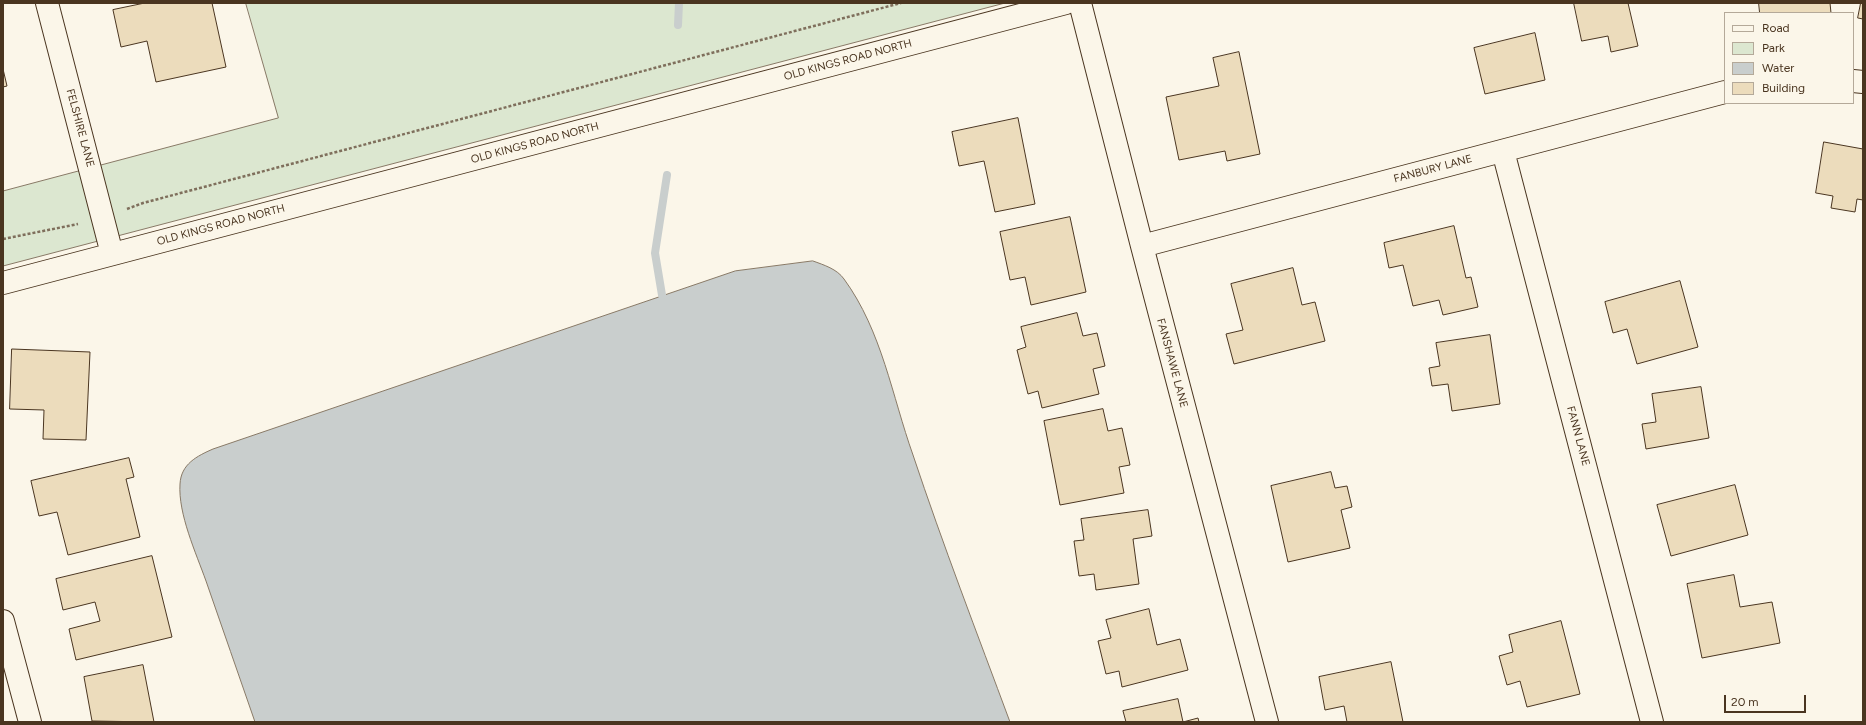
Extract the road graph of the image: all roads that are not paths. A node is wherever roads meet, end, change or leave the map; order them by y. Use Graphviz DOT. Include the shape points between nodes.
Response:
graph roads {
  1 [pos="47,3"];
  2 [pos="1066,3"];
  3 [pos="1080,3"];
  4 [pos="1724,92"];
  5 [pos="1503,151"];
  6 [pos="1142,246"];
  7 [pos="112,254"];
  8 [pos="3,283"];
  9 [pos="3,621"];
  10 [pos="30,722"];
  11 [pos="1267,722"];
  12 [pos="1652,722"];
  1 -- 7 [label="street, FELSHIRE LANE"];
  2 -- 7 [label="street, OLD KINGS ROAD NORTH"];
  3 -- 6 [label="street, FANSHAWE LANE"];
  4 -- 5 [label="street, FANBURY LANE"];
  5 -- 6 [label="street, FANBURY LANE"];
  5 -- 12 [label="street, FANN LANE"];
  6 -- 11 [label="street, FANSHAWE LANE"];
  7 -- 8 [label="street, OLD KINGS ROAD NORTH"];
  9 -- 10 [label="street"];
}
